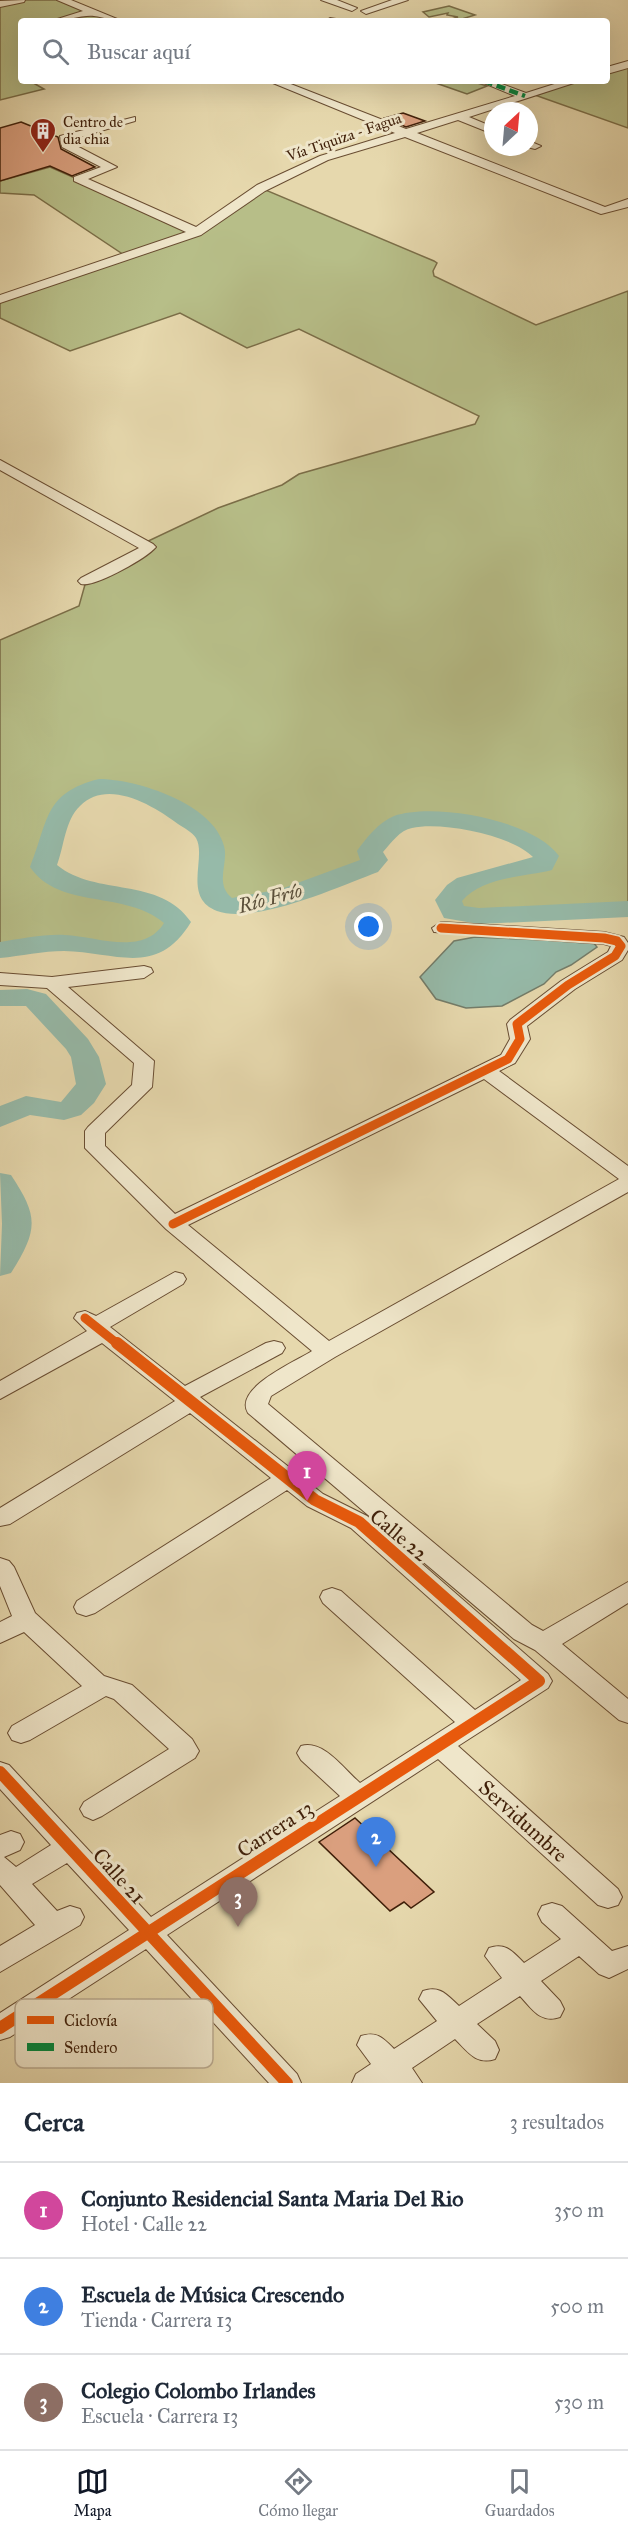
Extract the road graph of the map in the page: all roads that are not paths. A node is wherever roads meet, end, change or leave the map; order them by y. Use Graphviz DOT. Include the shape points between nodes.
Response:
graph roads {
  1 [pos="20,0"];
  2 [pos="62,0"];
  3 [pos="326,0"];
  4 [pos="403,0"];
  5 [pos="0,4"];
  6 [pos="352,8"];
  7 [pos="93,12"];
  8 [pos="68,18"];
  9 [pos="109,18"];
  10 [pos="380,18"];
  11 [pos="628,64"];
  12 [pos="610,70"];
  13 [pos="281,84"];
  14 [pos="492,84"];
  15 [pos="564,84"];
  16 [pos="525,96"];
  17 [pos="457,116"];
  18 [pos="131,119"];
  19 [pos="484,127"];
  20 [pos="407,132"];
  21 [pos="628,203"];
  22 [pos="197,232"];
  23 [pos="0,299"];
  24 [pos="0,464"];
  25 [pos="86,581"];
  26 [pos="441,928"];
  27 [pos="144,972"];
  28 [pos="0,979"];
  29 [pos="52,983"];
  30 [pos="485,1070"];
  31 [pos="628,1176"];
  32 [pos="628,1183"];
  33 [pos="172,1224"];
  34 [pos="175,1278"];
  35 [pos="94,1325"];
  36 [pos="274,1348"];
  37 [pos="327,1352"];
  38 [pos="0,1390"];
  39 [pos="188,1399"];
  40 [pos="288,1478"];
  41 [pos="2,1518"];
  42 [pos="0,1567"];
  43 [pos="628,1591"];
  44 [pos="332,1597"];
  45 [pos="86,1607"];
  46 [pos="26,1619"];
  47 [pos="0,1634"];
  48 [pos="544,1643"];
  49 [pos="539,1681"];
  50 [pos="103,1686"];
  51 [pos="628,1713"];
  52 [pos="473,1723"];
  53 [pos="21,1733"];
  54 [pos="439,1745"];
  55 [pos="310,1753"];
  56 [pos="0,1772"];
  57 [pos="358,1797"];
  58 [pos="93,1809"];
  59 [pos="69,1848"];
  60 [pos="6,1875"];
  61 [pos="608,1897"];
  62 [pos="552,1914"];
  63 [pos="146,1933"];
  64 [pos="580,1941"];
  65 [pos="499,1956"];
  66 [pos="627,1957"];
  67 [pos="0,1960"];
  68 [pos="521,1979"];
  69 [pos="45,1999"];
  70 [pos="208,1999"];
  71 [pos="433,1999"];
  72 [pos="213,2004"];
  73 [pos="550,2009"];
  74 [pos="15,2018"];
  75 [pos="458,2022"];
  76 [pos="0,2028"];
  77 [pos="371,2045"];
  78 [pos="485,2050"];
  79 [pos="400,2074"];
  80 [pos="287,2083"];
  81 [pos="366,2083"];
  1 -- 5 [label="street"];
  2 -- 7 [label="street"];
  3 -- 6 [label="street"];
  4 -- 10 [label="street" via="366,11"];
  7 -- 8 [label="street"];
  7 -- 9 [label="street"];
  11 -- 12 [label="street"];
  13 -- 20 [label="street"];
  14 -- 16 [label="street"];
  15 -- 16 [label="street, Vía Tiquiza - Fagua"];
  16 -- 17 [label="street, Vía Tiquiza - Fagua"];
  17 -- 19 [label="street"];
  17 -- 20 [label="street, Vía Tiquiza - Fagua"];
  18 -- 22 [label="street" via="64,138 66,145 111,167 78,178"];
  20 -- 21 [label="street" via="605,211"];
  20 -- 22 [label="street, Vía Tiquiza - Fagua" via="290,172"];
  22 -- 23 [label="street, Vía Tiquiza - Fagua"];
  24 -- 25 [label="street" via="148,547"];
  26 -- 30 [label="street" via="604,938 617,940 621,946 615,956 517,1024 520,1039 508,1059"];
  27 -- 29 [label="street"];
  28 -- 29 [label="street"];
  29 -- 33 [label="street" via="144,1061 142,1087 95,1131 95,1148"];
  30 -- 31 [label="street"];
  30 -- 33 [label="street"];
  32 -- 37 [label="street"];
  33 -- 37 [label="street"];
  34 -- 35 [label="street"];
  35 -- 38 [label="street"];
  35 -- 39 [label="street, Calle 22"];
  36 -- 39 [label="street"];
  37 -- 48 [label="street" via="263,1391 256,1407 524,1632"];
  39 -- 40 [label="street, Calle 22"];
  39 -- 41 [label="street"];
  40 -- 45 [label="street"];
  40 -- 49 [label="street, Calle 22" via="315,1500 359,1522"];
  42 -- 46 [label="street" via="12,1584"];
  43 -- 48 [label="street"];
  44 -- 52 [label="street"];
  46 -- 47 [label="street"];
  46 -- 50 [label="street"];
  48 -- 51 [label="street"];
  49 -- 52 [label="street, Carrera 13"];
  50 -- 53 [label="street"];
  50 -- 58 [label="street" via="123,1692 186,1751"];
  52 -- 54 [label="street, Carrera 13"];
  54 -- 57 [label="street, Carrera 13"];
  54 -- 61 [label="street, Servidumbre"];
  55 -- 57 [label="street"];
  56 -- 59 [label="street, Calle 21"];
  57 -- 63 [label="street, Carrera 13"];
  59 -- 60 [label="street"];
  59 -- 63 [label="street, Calle 21"];
  60 -- 67 [label="street" via="62,1922"];
  62 -- 64 [label="street"];
  63 -- 69 [label="street, Carrera 13"];
  63 -- 70 [label="street, Calle 21"];
  64 -- 66 [label="street" via="609,1966"];
  64 -- 68 [label="street"];
  65 -- 68 [label="street"];
  68 -- 73 [label="street"];
  68 -- 75 [label="street"];
  71 -- 75 [label="street"];
  72 -- 80 [label="street, Calle 21"];
  74 -- 76 [label="street, Carrera 13"];
  75 -- 78 [label="street"];
  75 -- 79 [label="street"];
  77 -- 79 [label="street"];
  79 -- 81 [label="street"];
}
